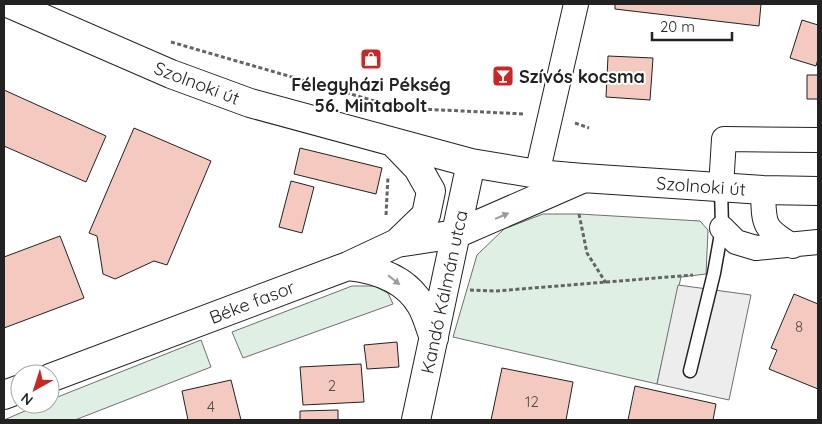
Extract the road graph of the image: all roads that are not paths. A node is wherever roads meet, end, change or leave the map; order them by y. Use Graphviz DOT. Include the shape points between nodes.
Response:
graph roads {
  1 [pos="10,4"];
  2 [pos="576,4"];
  3 [pos="818,140"];
  4 [pos="392,141"];
  5 [pos="472,162"];
  6 [pos="537,174"];
  7 [pos="584,178"];
  8 [pos="720,186"];
  9 [pos="763,190"];
  10 [pos="431,191"];
  11 [pos="818,191"];
  12 [pos="722,228"];
  13 [pos="456,234"];
  14 [pos="818,242"];
  15 [pos="397,243"];
  16 [pos="793,246"];
  17 [pos="348,266"];
  18 [pos="434,338"];
  19 [pos="690,371"];
  20 [pos="60,374"];
  21 [pos="416,420"];
  1 -- 4 [label="street, Szolnoki út" via="171,74 250,103"];
  2 -- 6 [label="street"];
  3 -- 8 [label="street" via="724,139"];
  4 -- 5 [label="street, Szolnoki út"];
  4 -- 10 [label="street" via="418,168"];
  5 -- 6 [label="street, Szolnoki út"];
  5 -- 13 [label="street, Kandó Kálmán utca"];
  6 -- 7 [label="street, Szolnoki út"];
  7 -- 8 [label="street, Szolnoki út"];
  13 -- 7 [label="street, Szolnoki út, one-way"];
  8 -- 9 [label="street, Szolnoki út"];
  8 -- 12 [label="lane"];
  9 -- 11 [label="street, Szolnoki út"];
  9 -- 16 [label="street" via="764,222"];
  10 -- 13 [label="street"];
  10 -- 15 [label="street" via="426,215"];
  12 -- 16 [label="street" via="736,242 756,248"];
  12 -- 19 [label="lane"];
  13 -- 15 [label="street, Béke fasor"];
  13 -- 18 [label="street, Kandó Kálmán utca"];
  14 -- 16 [label="street"];
  15 -- 17 [label="street, Béke fasor"];
  17 -- 18 [label="street, one-way" via="388,275 411,293 421,305"];
  17 -- 20 [label="street, Béke fasor"];
  18 -- 21 [label="street, Kandó Kálmán utca"];
}
